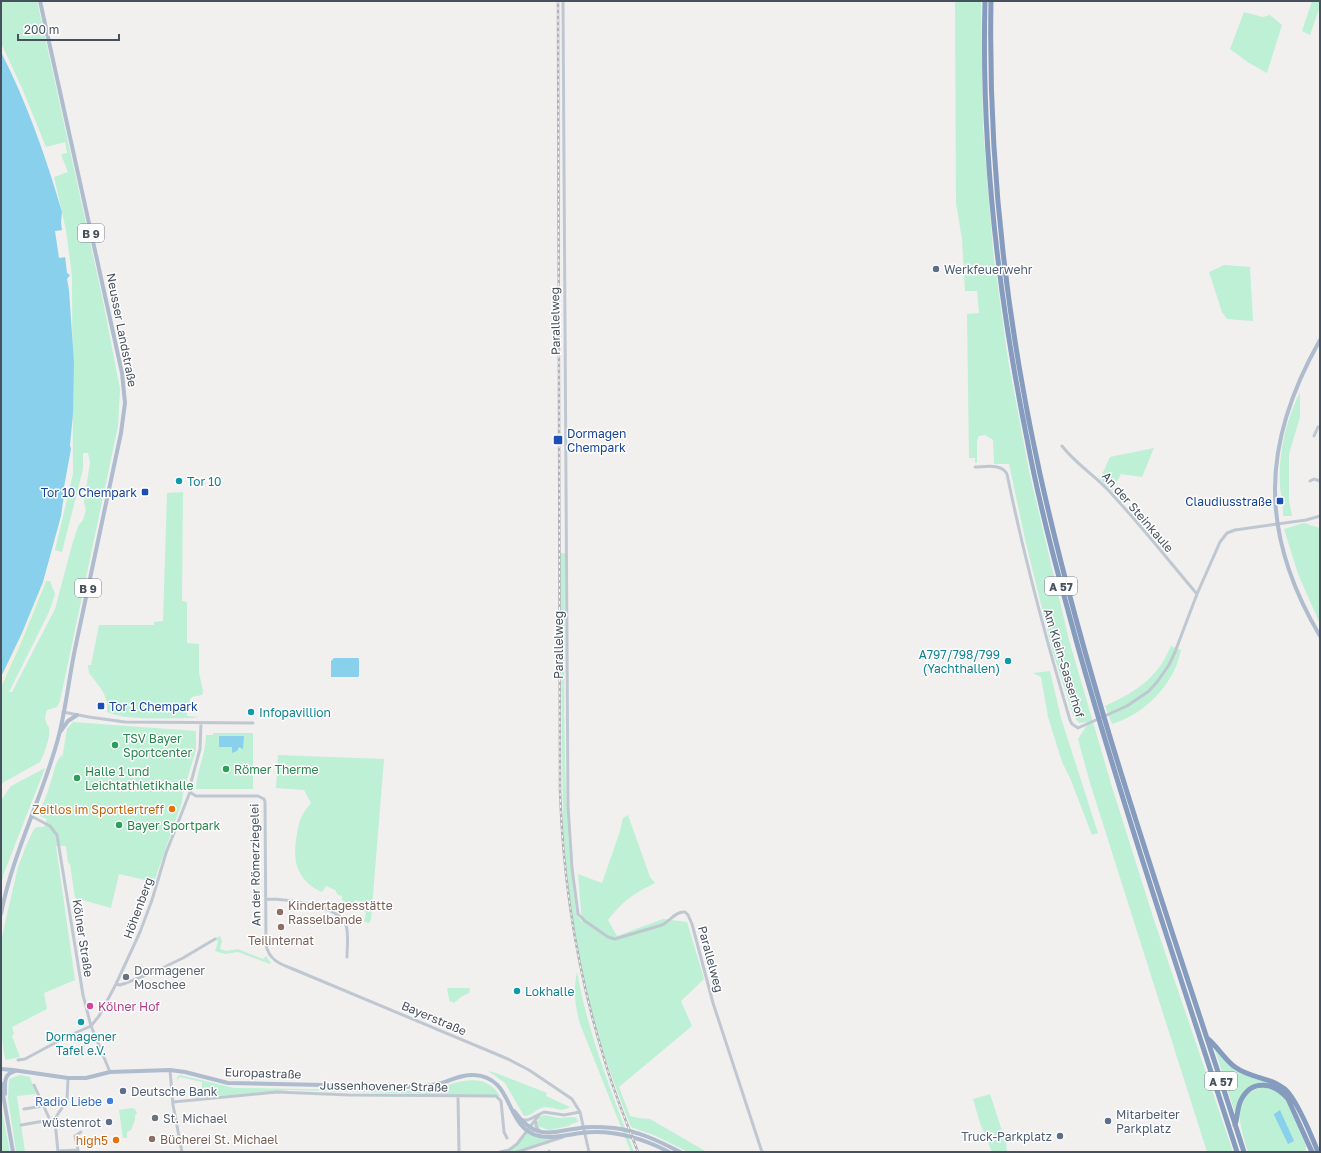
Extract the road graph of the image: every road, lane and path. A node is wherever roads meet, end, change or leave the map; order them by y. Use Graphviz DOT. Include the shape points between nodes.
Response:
graph roads {
  1 [pos="40,1"];
  2 [pos="563,1"];
  3 [pos="985,1"];
  4 [pos="991,1"];
  5 [pos="1320,340"];
  6 [pos="1319,422"];
  7 [pos="1319,427"];
  8 [pos="1314,436"];
  9 [pos="1062,446"];
  10 [pos="975,467"];
  11 [pos="1310,480"];
  12 [pos="1320,481"];
  13 [pos="1320,516"];
  14 [pos="1277,523"];
  15 [pos="1197,594"];
  16 [pos="1320,636"];
  17 [pos="63,712"];
  18 [pos="77,715"];
  19 [pos="201,723"];
  20 [pos="253,723"];
  21 [pos="59,734"];
  22 [pos="190,792"];
  23 [pos="31,816"];
  24 [pos="266,899"];
  25 [pos="1,914"];
  26 [pos="215,939"];
  27 [pos="270,956"];
  28 [pos="347,957"];
  29 [pos="116,984"];
  30 [pos="91,1026"];
  31 [pos="1207,1038"];
  32 [pos="18,1060"];
  33 [pos="1,1069"];
  34 [pos="170,1070"];
  35 [pos="20,1071"];
  36 [pos="110,1072"];
  37 [pos="68,1078"];
  38 [pos="1,1084"];
  39 [pos="34,1085"];
  40 [pos="458,1096"];
  41 [pos="4,1099"];
  42 [pos="173,1102"];
  43 [pos="43,1106"];
  44 [pos="511,1107"];
  45 [pos="24,1109"];
  46 [pos="580,1112"];
  47 [pos="540,1113"];
  48 [pos="536,1119"];
  49 [pos="50,1120"];
  50 [pos="521,1120"];
  51 [pos="55,1121"];
  52 [pos="21,1124"];
  53 [pos="1235,1124"];
  54 [pos="528,1129"];
  55 [pos="81,1132"];
  56 [pos="540,1132"];
  57 [pos="567,1135"];
  58 [pos="507,1138"];
  59 [pos="1311,1142"];
  60 [pos="1320,1144"];
  61 [pos="78,1151"];
  62 [pos="13,1152"];
  63 [pos="58,1152"];
  64 [pos="182,1152"];
  65 [pos="459,1152"];
  66 [pos="500,1152"];
  67 [pos="518,1152"];
  68 [pos="589,1152"];
  69 [pos="669,1152"];
  70 [pos="680,1152"];
  71 [pos="762,1152"];
  72 [pos="1237,1152"];
  73 [pos="1244,1152"];
  74 [pos="1307,1152"];
  75 [pos="1312,1152"];
  76 [pos="1318,1152"];
  1 -- 17 [label="main road, Neusser Landstraße / B 9" via="125,395 121,433"];
  2 -- 71 [label="street, Parallelweg" via="568,806 578,914 601,932 618,939 668,922 679,912 688,915 713,1003"];
  3 -- 72 [label="highway, A 57" via="986,111 990,184 1006,320 1034,474 1061,586 1093,700"];
  4 -- 31 [label="highway, A 57" via="994,140 1003,253 1022,382 1038,466 1098,697"];
  5 -- 14 [label="main road" via="1295,390 1282,427 1275,470"];
  6 -- 7 [label="street"];
  7 -- 8 [label="street"];
  9 -- 15 [label="street, An der Steinkaule" via="1101,482"];
  10 -- 15 [label="street, Am Klein-Sasserhof" via="1001,468 1007,474 1022,545 1050,652 1074,726 1078,728 1115,712 1149,691 1164,674 1175,652"];
  11 -- 12 [label="street"];
  13 -- 14 [label="street"];
  14 -- 15 [label="street, Am Klein-Sasserhof" via="1227,533 1220,542"];
  14 -- 16 [label="main road" via="1291,580"];
  17 -- 18 [label="street"];
  17 -- 21 [label="main road, B 9"];
  18 -- 19 [label="street" via="125,722"];
  18 -- 21 [label="main road" via="68,721"];
  19 -- 20 [label="street"];
  19 -- 22 [label="street" via="200,749"];
  21 -- 23 [label="main road, B 9"];
  22 -- 24 [label="street, An der Römerziegelei" via="198,796 258,796 264,799"];
  22 -- 29 [label="street, Höhenberg" via="166,853 140,932"];
  23 -- 25 [label="main road, B 9" via="11,874"];
  23 -- 30 [label="street, Kölner Straße" via="46,822 57,835 79,978"];
  24 -- 27 [label="street, An der Römerziegelei" via="266,945"];
  24 -- 28 [label="street" via="302,902 327,910 341,918 346,925"];
  26 -- 29 [label="street" via="156,971 126,984"];
  27 -- 46 [label="street, Bayerstraße" via="279,963 520,1065 569,1096"];
  29 -- 30 [label="street, Höhenberg"];
  30 -- 32 [label="street" via="25,1059"];
  30 -- 36 [label="street, Kölner Straße"];
  31 -- 53 [label="highway, A 57"];
  31 -- 59 [label="highway" via="1236,1068 1273,1082 1286,1090 1292,1097"];
  33 -- 35 [label="main road, Europastraße"];
  34 -- 36 [label="main road, Europastraße"];
  34 -- 42 [label="street"];
  34 -- 44 [label="main road, Europastraße" via="228,1083 415,1087 464,1075 476,1075 488,1078 499,1086"];
  35 -- 37 [label="main road, Europastraße"];
  35 -- 41 [label="main road" via="11,1072 5,1078"];
  36 -- 37 [label="main road, Europastraße" via="86,1078"];
  37 -- 51 [label="street" via="66,1100"];
  38 -- 41 [label="main road"];
  39 -- 43 [label="street"];
  40 -- 42 [label="street, Jussenhovener Straße" via="277,1092"];
  40 -- 58 [label="street, Jussenhovener Straße" via="499,1098"];
  40 -- 65 [label="street"];
  41 -- 62 [label="main road"];
  42 -- 64 [label="street"];
  43 -- 45 [label="street"];
  43 -- 49 [label="street"];
  44 -- 50 [label="main road, Europastraße"];
  44 -- 54 [label="main road, Europastraße" via="517,1121"];
  46 -- 47 [label="street" via="564,1115"];
  46 -- 68 [label="street"];
  47 -- 48 [label="street"];
  47 -- 50 [label="street" via="528,1120"];
  48 -- 54 [label="street"];
  48 -- 56 [label="street" via="536,1126"];
  49 -- 51 [label="street"];
  49 -- 52 [label="street"];
  50 -- 54 [label="main road, Europastraße"];
  51 -- 63 [label="street"];
  53 -- 59 [label="highway" via="1238,1105 1244,1094 1254,1087 1271,1086 1288,1099"];
  53 -- 73 [label="highway, A 57"];
  54 -- 56 [label="main road, Europastraße"];
  54 -- 57 [label="main road, Europastraße" via="541,1137"];
  54 -- 66 [label="street" via="515,1146"];
  55 -- 61 [label="street" via="75,1136"];
  56 -- 70 [label="main road, Europastraße" via="607,1127 629,1131"];
  57 -- 67 [label="street"];
  57 -- 69 [label="main road, Europastraße" via="607,1132 629,1136"];
  59 -- 60 [label="highway"];
  59 -- 74 [label="highway"];
  59 -- 75 [label="highway"];
  59 -- 76 [label="highway"];
  61 -- 63 [label="street"];
}
